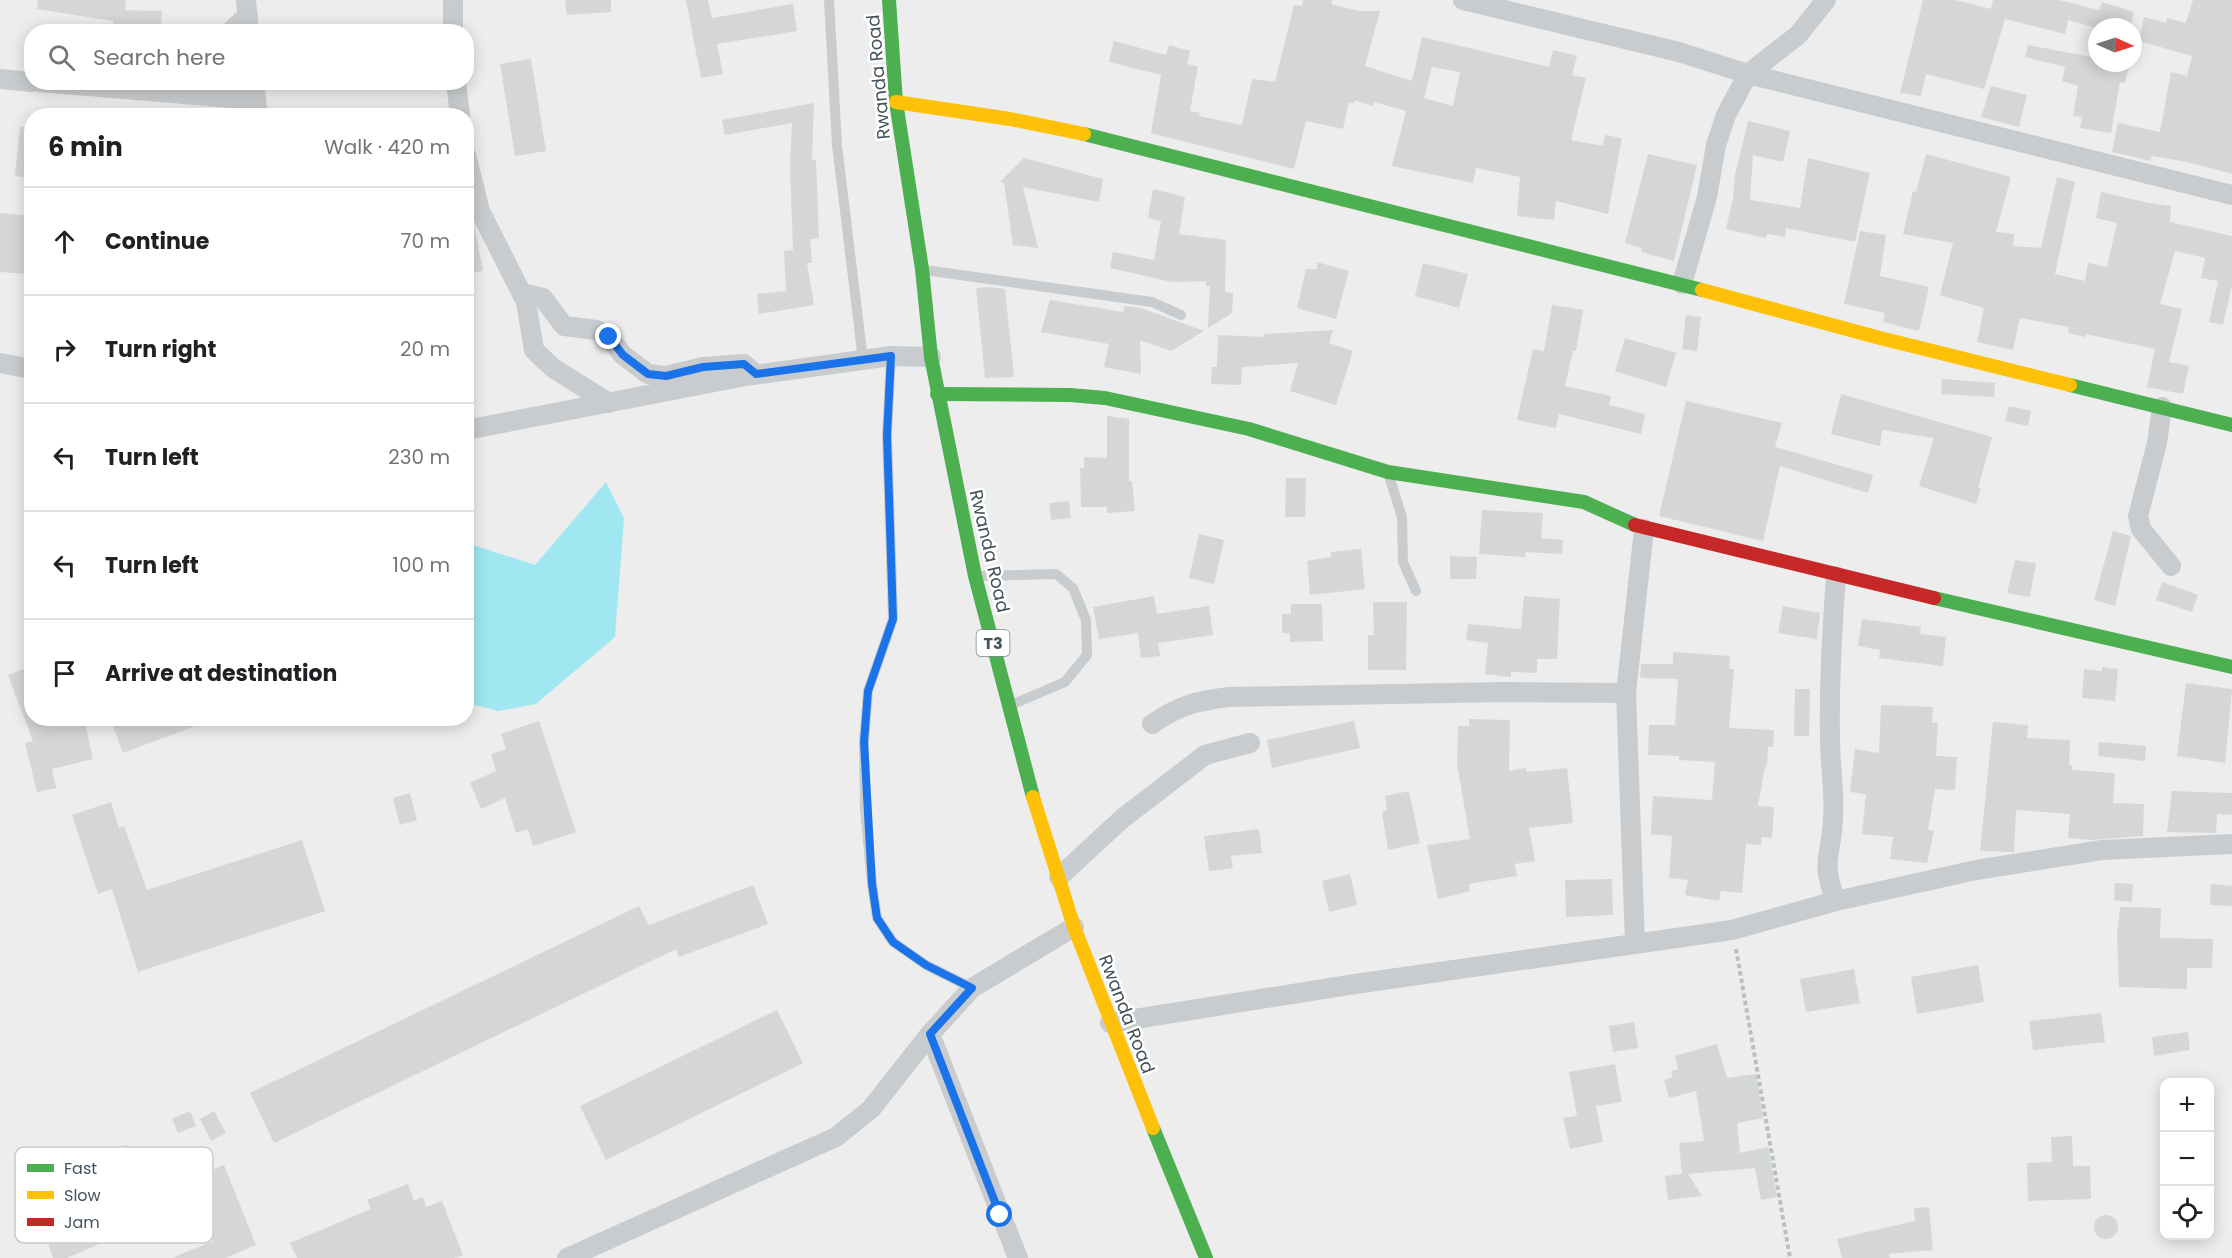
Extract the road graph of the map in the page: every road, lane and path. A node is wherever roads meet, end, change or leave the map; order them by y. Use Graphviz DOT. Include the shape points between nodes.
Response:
graph roads {
  1 [pos="453,0"];
  2 [pos="829,0"];
  3 [pos="889,0"];
  4 [pos="1462,0"];
  5 [pos="1826,0"];
  6 [pos="453,24"];
  7 [pos="1748,74"];
  8 [pos="0,79"];
  9 [pos="24,81"];
  10 [pos="184,90"];
  11 [pos="457,90"];
  12 [pos="256,99"];
  13 [pos="896,102"];
  14 [pos="459,108"];
  15 [pos="474,187"];
  16 [pos="2232,195"];
  17 [pos="922,269"];
  18 [pos="1682,284"];
  19 [pos="522,293"];
  20 [pos="1181,315"];
  21 [pos="891,356"];
  22 [pos="931,357"];
  23 [pos="863,360"];
  24 [pos="0,363"];
  25 [pos="24,368"];
  26 [pos="756,374"];
  27 [pos="937,394"];
  28 [pos="609,403"];
  29 [pos="2162,407"];
  30 [pos="2232,425"];
  31 [pos="474,428"];
  32 [pos="1388,472"];
  33 [pos="1644,529"];
  34 [pos="2171,566"];
  35 [pos="975,576"];
  36 [pos="1836,576"];
  37 [pos="1416,591"];
  38 [pos="2232,667"];
  39 [pos="1626,693"];
  40 [pos="1009,706"];
  41 [pos="1152,724"];
  42 [pos="1250,743"];
  43 [pos="2232,844"];
  44 [pos="1059,877"];
  45 [pos="1836,901"];
  46 [pos="1074,927"];
  47 [pos="1732,930"];
  48 [pos="1635,944"];
  49 [pos="972,988"];
  50 [pos="1110,1023"];
  51 [pos="930,1034"];
  52 [pos="567,1258"];
  53 [pos="1018,1258"];
  54 [pos="1206,1258"];
  55 [pos="1790,1258"];
  1 -- 6 [label="street"];
  2 -- 23 [label="lane" via="837,145"];
  3 -- 13 [label="main road, Rwanda Road / T3"];
  4 -- 7 [label="street" via="1679,52"];
  5 -- 7 [label="street" via="1798,35"];
  7 -- 16 [label="street"];
  7 -- 18 [label="street" via="1726,115 1716,145 1707,197"];
  8 -- 9 [label="street"];
  10 -- 12 [label="street"];
  11 -- 14 [label="street"];
  13 -- 17 [label="main road, Rwanda Road / T3"];
  13 -- 18 [label="main road" via="1103,138"];
  15 -- 19 [label="street" via="480,211"];
  17 -- 20 [label="lane" via="1152,302"];
  17 -- 22 [label="main road, Rwanda Road / T3"];
  18 -- 29 [label="main road" via="1880,338"];
  19 -- 26 [label="street" via="543,298 564,326 597,330 609,337 623,355 648,374 666,376 703,367 744,364"];
  19 -- 28 [label="street" via="534,350 553,368"];
  21 -- 22 [label="street"];
  21 -- 23 [label="street"];
  21 -- 49 [label="lane" via="887,435 893,619 868,691 864,742 872,884 877,918 893,942 926,965"];
  22 -- 27 [label="main road, Rwanda Road / T3"];
  23 -- 26 [label="street"];
  24 -- 25 [label="street"];
  26 -- 28 [label="street"];
  27 -- 32 [label="main road" via="1105,398 1249,429"];
  27 -- 35 [label="main road, Rwanda Road / T3"];
  28 -- 31 [label="street"];
  29 -- 30 [label="main road"];
  29 -- 34 [label="street" via="2138,516 2141,529"];
  32 -- 33 [label="main road" via="1584,502"];
  32 -- 37 [label="lane" via="1402,517 1403,562"];
  33 -- 36 [label="main road"];
  33 -- 39 [label="street"];
  35 -- 40 [label="main road, Rwanda Road / T3"];
  35 -- 40 [label="lane" via="1056,574 1073,588 1086,620 1087,655 1065,682"];
  36 -- 38 [label="main road"];
  36 -- 45 [label="street" via="1831,648 1833,820 1826,854 1826,876"];
  39 -- 41 [label="street" via="1229,697 1191,702"];
  39 -- 48 [label="street"];
  40 -- 44 [label="main road, Rwanda Road / T3"];
  42 -- 44 [label="street" via="1205,755 1123,818"];
  43 -- 45 [label="street" via="2102,850 1976,870"];
  44 -- 46 [label="main road, Rwanda Road / T3"];
  45 -- 47 [label="street"];
  46 -- 49 [label="street"];
  46 -- 50 [label="main road, Rwanda Road / T3"];
  47 -- 48 [label="street"];
  47 -- 55 [label="path"];
  48 -- 50 [label="street"];
  49 -- 51 [label="street"];
  50 -- 54 [label="main road, Rwanda Road / T3"];
  51 -- 52 [label="street" via="871,1109 836,1137"];
  51 -- 53 [label="street"];
}
